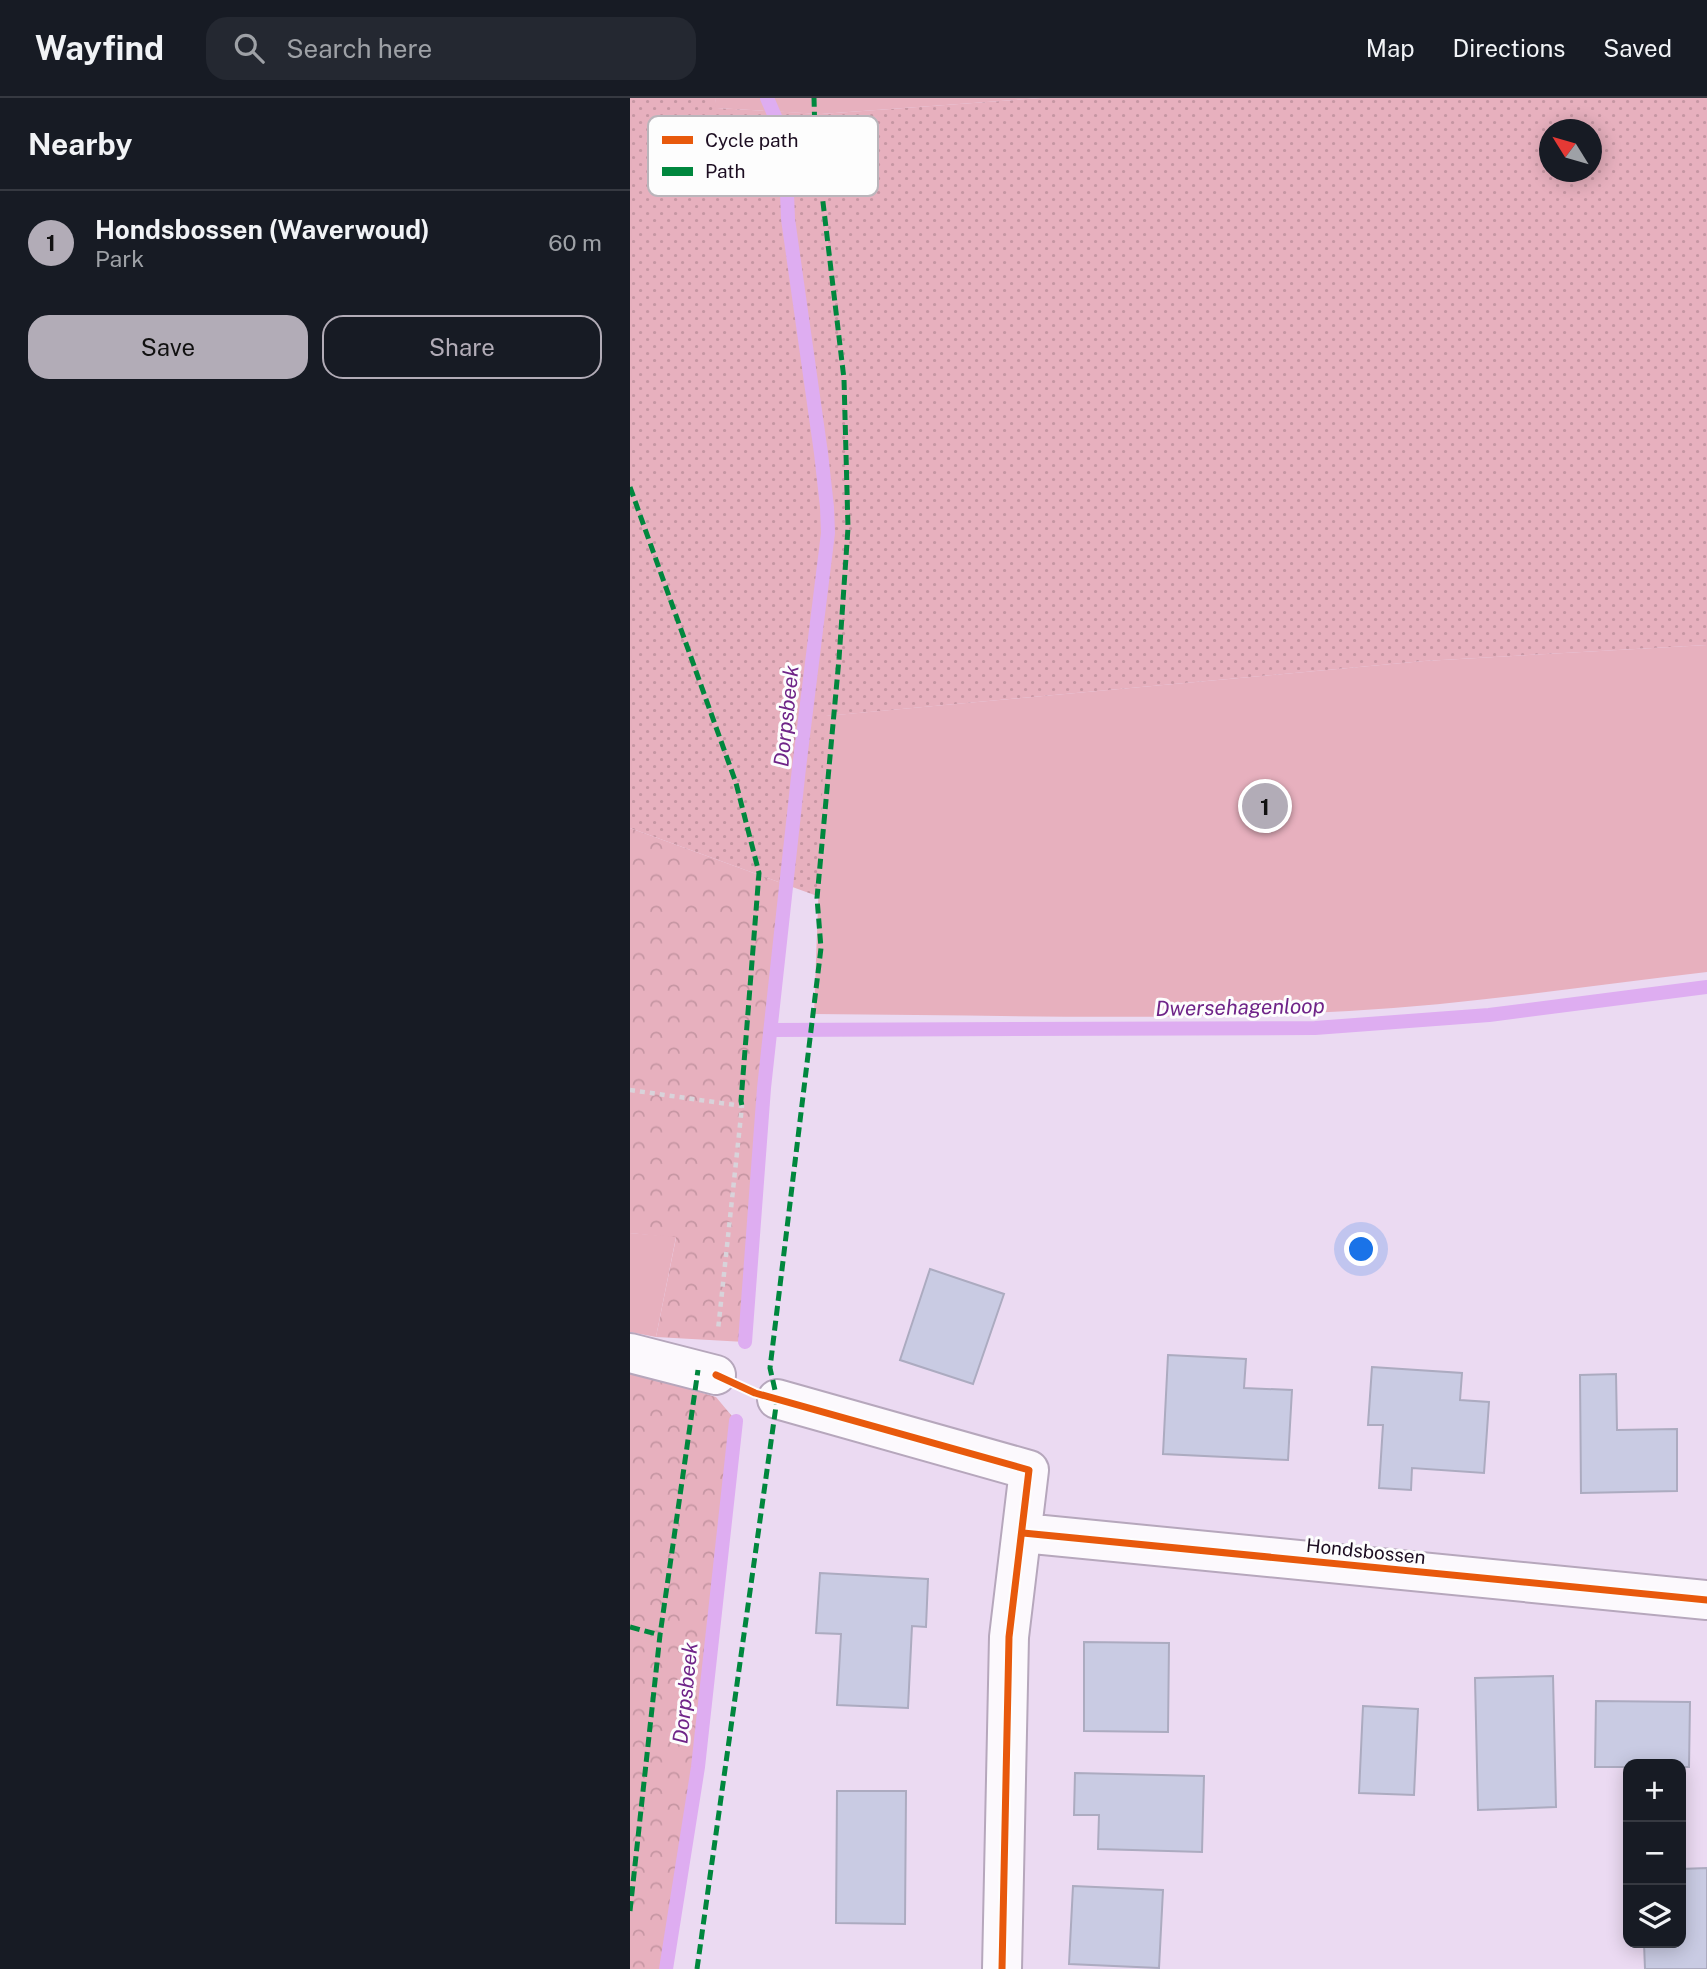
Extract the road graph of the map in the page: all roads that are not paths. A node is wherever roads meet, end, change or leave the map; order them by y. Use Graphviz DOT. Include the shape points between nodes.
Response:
graph roads {
  1 [pos="630,1353"];
  2 [pos="707,1373"];
  3 [pos="777,1399"];
  4 [pos="1023,1533"];
  5 [pos="1707,1600"];
  6 [pos="1002,1969"];
  1 -- 2 [label="street"];
  3 -- 4 [label="street" via="1029,1470"];
  4 -- 5 [label="street, Hondsbossen"];
  4 -- 6 [label="street" via="1009,1637"];
}
